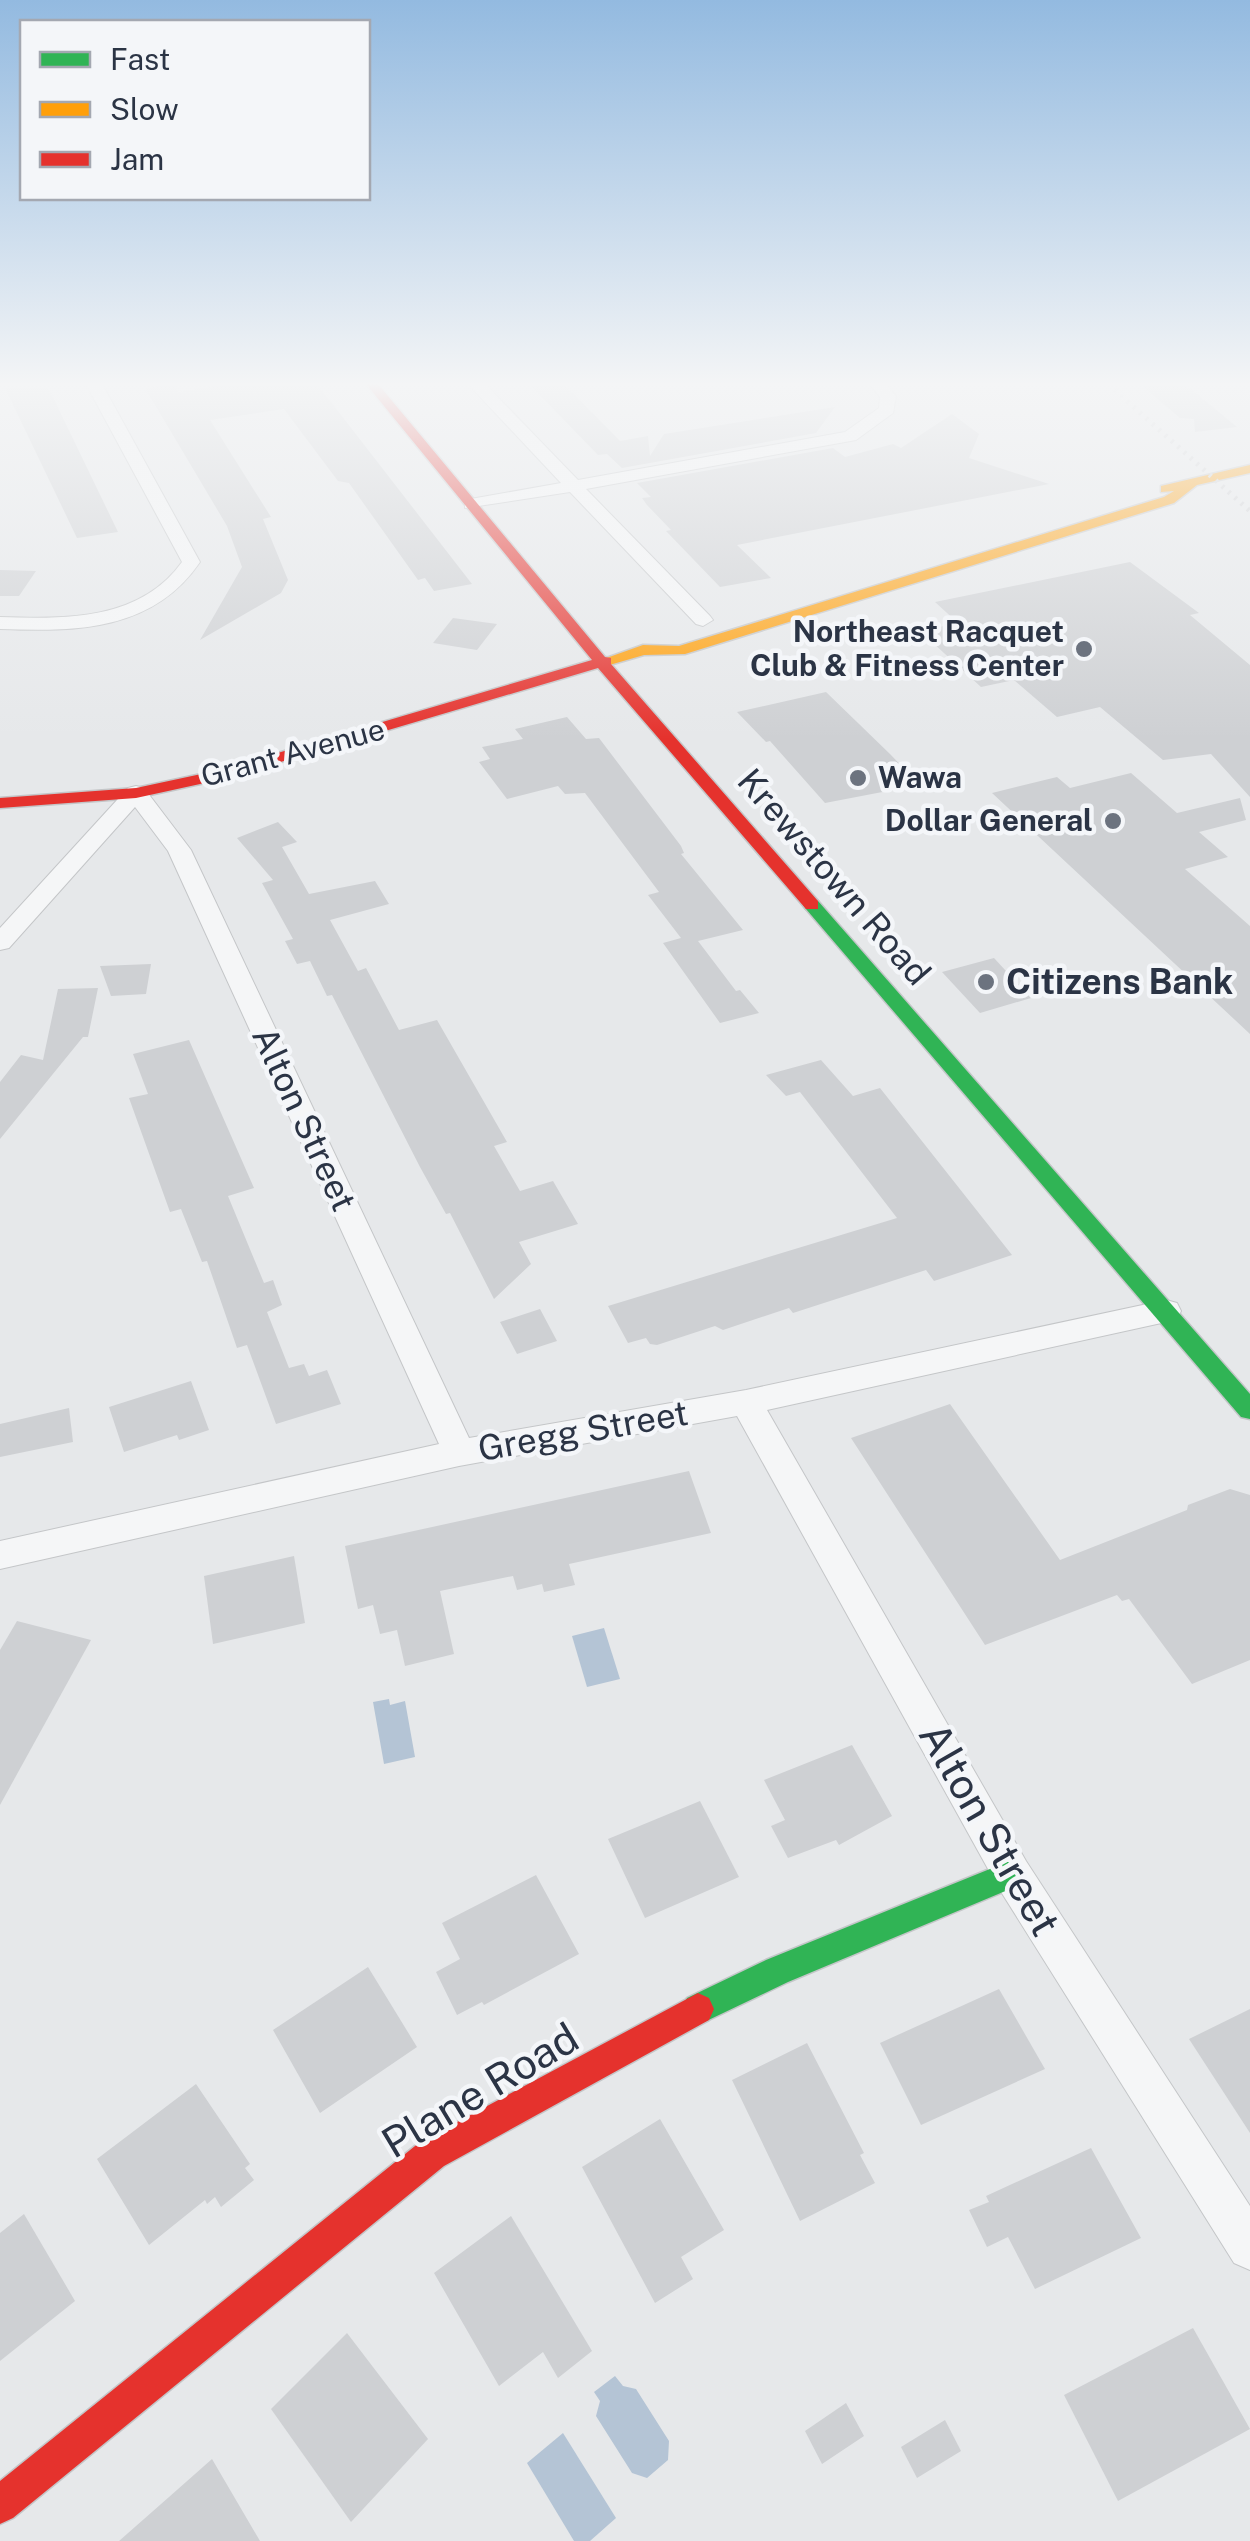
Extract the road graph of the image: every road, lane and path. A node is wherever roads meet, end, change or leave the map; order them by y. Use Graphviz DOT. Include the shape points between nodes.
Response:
graph roads {
  1 [pos="160,503"];
  2 [pos="479,503"];
  3 [pos="591,503"];
  4 [pos="1104,503"];
  5 [pos="1161,503"];
  6 [pos="471,504"];
  7 [pos="703,620"];
  8 [pos="0,623"];
  9 [pos="642,650"];
  10 [pos="601,662"];
  11 [pos="136,793"];
  12 [pos="0,803"];
  13 [pos="0,943"];
  14 [pos="1166,1312"];
  15 [pos="746,1402"];
  16 [pos="1250,1410"];
  17 [pos="459,1452"];
  18 [pos="0,1555"];
  19 [pos="1012,1874"];
  20 [pos="1250,2246"];
  21 [pos="0,2506"];
  1 -- 8 [label="street" via="191,562 162,597 86,622"];
  2 -- 6 [label="street"];
  3 -- 7 [label="street"];
  4 -- 7 [label="street, Grant Avenue"];
  5 -- 9 [label="street, Grant Avenue" via="680,651"];
  6 -- 10 [label="street, Krewstown Road"];
  7 -- 9 [label="street, Grant Avenue" via="661,633"];
  9 -- 10 [label="street, Grant Avenue"];
  10 -- 11 [label="street, Grant Avenue" via="291,755"];
  10 -- 14 [label="street, Krewstown Road"];
  11 -- 12 [label="street, Grant Avenue"];
  11 -- 13 [label="street"];
  11 -- 17 [label="street, Alton Street" via="179,850"];
  14 -- 15 [label="street, Gregg Street"];
  14 -- 16 [label="street, Krewstown Road"];
  15 -- 17 [label="street, Gregg Street"];
  15 -- 19 [label="street, Alton Street"];
  17 -- 18 [label="street, Gregg Street"];
  19 -- 20 [label="street, Alton Street"];
  19 -- 21 [label="street, Plane Road" via="661,2026 432,2154"];
}
